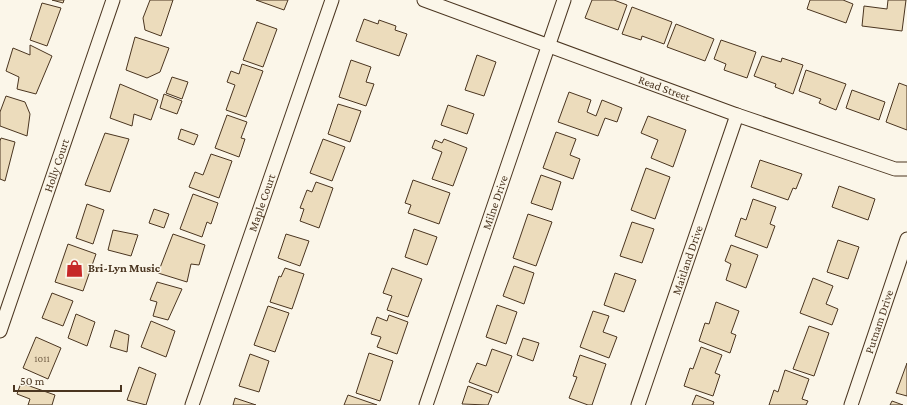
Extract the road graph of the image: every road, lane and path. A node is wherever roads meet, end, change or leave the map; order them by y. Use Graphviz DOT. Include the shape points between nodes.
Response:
graph roads {
  1 [pos="113,0"];
  2 [pos="332,0"];
  3 [pos="424,0"];
  4 [pos="564,0"];
  5 [pos="548,46"];
  6 [pos="737,115"];
  7 [pos="907,169"];
  8 [pos="907,239"];
  9 [pos="0,331"];
  10 [pos="192,405"];
  11 [pos="426,405"];
  12 [pos="638,405"];
  13 [pos="851,405"];
  1 -- 9 [label="street, Holly Court"];
  2 -- 10 [label="street, Maple Court"];
  3 -- 5 [label="street, Read Street"];
  4 -- 5 [label="street, Milne Drive"];
  5 -- 6 [label="street, Read Street"];
  5 -- 11 [label="street, Milne Drive"];
  6 -- 7 [label="street, Read Street" via="895,169"];
  6 -- 12 [label="street, Maitland Drive"];
  8 -- 13 [label="street, Putnam Drive"];
}
